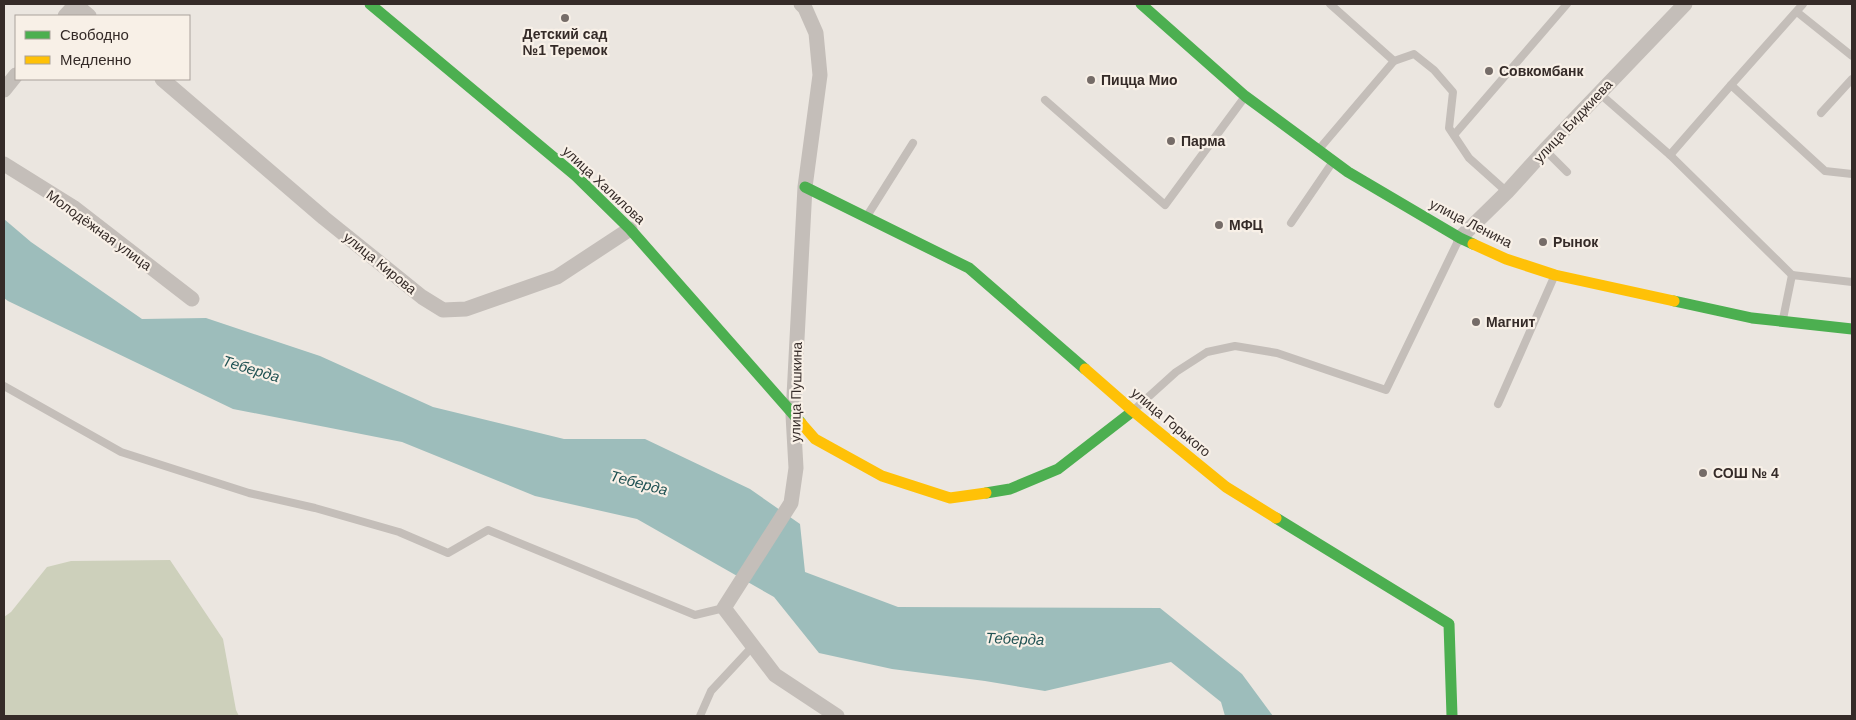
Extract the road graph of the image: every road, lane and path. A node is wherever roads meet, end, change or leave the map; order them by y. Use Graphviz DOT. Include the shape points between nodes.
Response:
graph roads {
  1 [pos="75,4"];
  2 [pos="370,4"];
  3 [pos="801,4"];
  4 [pos="1140,4"];
  5 [pos="1330,4"];
  6 [pos="1567,4"];
  7 [pos="1684,4"];
  8 [pos="1804,4"];
  9 [pos="1797,12"];
  10 [pos="66,15"];
  11 [pos="88,15"];
  12 [pos="1852,56"];
  13 [pos="1394,61"];
  14 [pos="15,76"];
  15 [pos="1852,79"];
  16 [pos="163,80"];
  17 [pos="1730,85"];
  18 [pos="4,90"];
  19 [pos="1599,93"];
  20 [pos="1245,96"];
  21 [pos="1045,100"];
  22 [pos="1821,113"];
  23 [pos="1454,135"];
  24 [pos="913,143"];
  25 [pos="1318,150"];
  26 [pos="1545,150"];
  27 [pos="1670,154"];
  28 [pos="1333,161"];
  29 [pos="4,164"];
  30 [pos="1567,172"];
  31 [pos="1852,174"];
  32 [pos="805,186"];
  33 [pos="1507,192"];
  34 [pos="866,217"];
  35 [pos="1291,223"];
  36 [pos="630,229"];
  37 [pos="1460,238"];
  38 [pos="1555,275"];
  39 [pos="1792,275"];
  40 [pos="1852,282"];
  41 [pos="192,299"];
  42 [pos="1782,321"];
  43 [pos="1852,329"];
  44 [pos="4,386"];
  45 [pos="1498,404"];
  46 [pos="1133,411"];
  47 [pos="793,415"];
  48 [pos="724,608"];
  49 [pos="753,646"];
  50 [pos="700,716"];
  51 [pos="836,716"];
  52 [pos="1452,716"];
  1 -- 10 [label="street"];
  1 -- 11 [label="street"];
  2 -- 36 [label="street, улица Халилова" via="576,176"];
  3 -- 32 [label="street, улица Пушкина" via="816,33 820,75"];
  4 -- 20 [label="street, улица Ленина"];
  5 -- 13 [label="lane"];
  6 -- 23 [label="lane"];
  7 -- 19 [label="street, улица Биджиева"];
  8 -- 9 [label="lane"];
  9 -- 12 [label="lane"];
  9 -- 17 [label="lane"];
  13 -- 23 [label="lane" via="1414,54 1453,92 1449,128"];
  13 -- 25 [label="lane"];
  14 -- 18 [label="street"];
  15 -- 22 [label="lane"];
  16 -- 36 [label="street, улица Кирова" via="324,218 422,297 443,310 466,309 558,276"];
  17 -- 27 [label="lane"];
  17 -- 31 [label="lane" via="1825,171"];
  19 -- 26 [label="street, улица Биджиева"];
  19 -- 27 [label="lane"];
  20 -- 21 [label="lane" via="1165,206"];
  20 -- 25 [label="street, улица Ленина"];
  23 -- 33 [label="lane" via="1469,158"];
  24 -- 34 [label="lane"];
  25 -- 28 [label="street, улица Ленина"];
  26 -- 30 [label="lane"];
  26 -- 33 [label="street, улица Биджиева"];
  27 -- 39 [label="lane"];
  28 -- 35 [label="lane"];
  28 -- 37 [label="street, улица Ленина"];
  29 -- 41 [label="street, Молодёжная улица" via="73,207"];
  32 -- 34 [label="street, улица Горького"];
  32 -- 47 [label="street, улица Пушкина"];
  33 -- 37 [label="street, улица Биджиева"];
  34 -- 46 [label="street, улица Горького" via="969,268"];
  36 -- 47 [label="street, улица Халилова"];
  37 -- 38 [label="street, улица Ленина" via="1506,259"];
  37 -- 46 [label="lane" via="1386,390 1278,353 1235,346 1206,352 1176,372"];
  38 -- 42 [label="street, улица Ленина" via="1752,318"];
  38 -- 45 [label="lane"];
  39 -- 40 [label="lane"];
  39 -- 42 [label="lane"];
  42 -- 43 [label="street, улица Ленина"];
  44 -- 48 [label="lane" via="121,452 249,493 399,532 448,553 488,530 695,615"];
  46 -- 47 [label="street, улица Халилова" via="1058,469 1010,489 950,498 882,476 815,439"];
  46 -- 52 [label="street, улица Горького" via="1226,487 1449,624"];
  47 -- 48 [label="street, улица Пушкина" via="796,468 791,503"];
  48 -- 49 [label="street"];
  49 -- 50 [label="lane" via="712,691"];
  49 -- 51 [label="street" via="775,675"];
}
